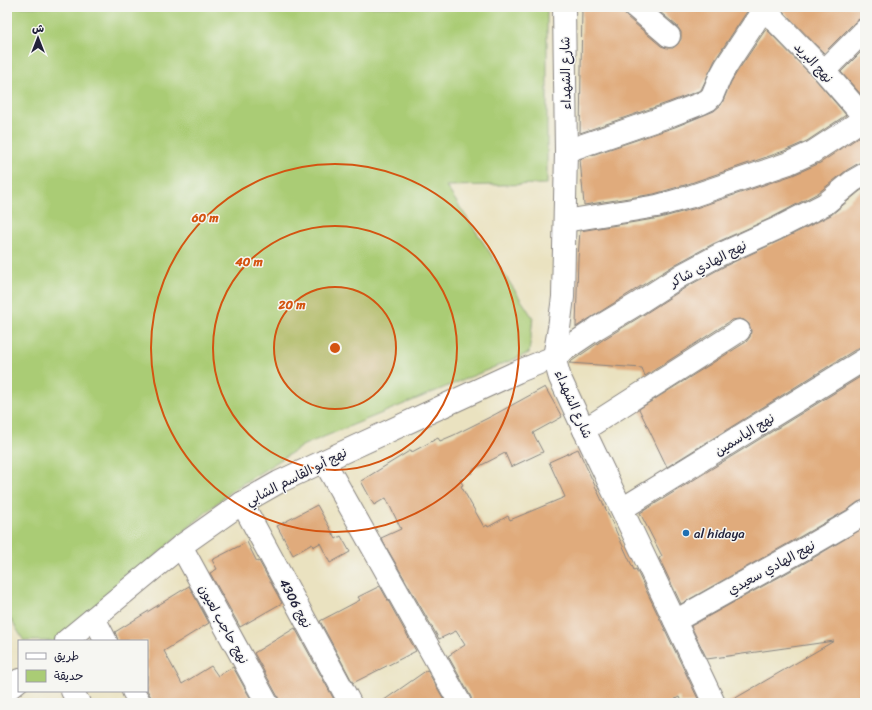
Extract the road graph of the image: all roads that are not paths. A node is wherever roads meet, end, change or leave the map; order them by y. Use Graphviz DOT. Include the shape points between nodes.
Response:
graph roads {
  1 [pos="564,7"];
  2 [pos="635,7"];
  3 [pos="764,8"];
  4 [pos="865,30"];
  5 [pos="669,36"];
  6 [pos="824,71"];
  7 [pos="865,118"];
  8 [pos="566,151"];
  9 [pos="865,174"];
  10 [pos="565,221"];
  11 [pos="739,331"];
  12 [pos="554,357"];
  13 [pos="865,360"];
  14 [pos="584,430"];
  15 [pos="324,460"];
  16 [pos="242,503"];
  17 [pos="622,509"];
  18 [pos="865,512"];
  19 [pos="181,546"];
  20 [pos="94,618"];
  21 [pos="675,621"];
  22 [pos="67,640"];
  23 [pos="105,640"];
  24 [pos="18,681"];
  25 [pos="7,690"];
  26 [pos="73,692"];
  27 [pos="134,692"];
  28 [pos="79,703"];
  29 [pos="140,703"];
  30 [pos="267,703"];
  31 [pos="350,703"];
  32 [pos="460,703"];
  33 [pos="714,703"];
  1 -- 8 [label="street, شارع الشهداء"];
  2 -- 5 [label="street"];
  3 -- 6 [label="street, نهج البريد"];
  3 -- 8 [label="street" via="726,66 708,100 670,116"];
  4 -- 6 [label="street"];
  6 -- 7 [label="street, نهج البريد"];
  7 -- 10 [label="street" via="813,152 789,163 657,206"];
  8 -- 10 [label="street, شارع الشهداء"];
  9 -- 12 [label="street, نهج الهادي شاكر" via="825,204 682,275"];
  10 -- 12 [label="street, شارع الشهداء" via="563,298"];
  11 -- 14 [label="street"];
  12 -- 14 [label="street, شارع الشهداء" via="560,378"];
  12 -- 15 [label="street, نهج أبو القاسم الشابي"];
  13 -- 17 [label="street, نهج الياسمين"];
  14 -- 17 [label="street, شارع الشهداء"];
  15 -- 16 [label="street, نهج أبو القاسم الشابي"];
  15 -- 32 [label="street"];
  16 -- 19 [label="street, نهج أبو القاسم الشابي"];
  16 -- 31 [label="street, نهج 4306"];
  17 -- 21 [label="street, شارع الشهداء"];
  18 -- 21 [label="street, نهج الهادي سعيدي"];
  19 -- 20 [label="street, نهج أبو القاسم الشابي"];
  19 -- 30 [label="street, نهج حاجب لعيون"];
  20 -- 22 [label="street, نهج أبو القاسم الشابي"];
  20 -- 23 [label="street"];
  21 -- 33 [label="street, شارع الشهداء"];
  24 -- 25 [label="street"];
  26 -- 28 [label="street"];
  27 -- 29 [label="street"];
}
